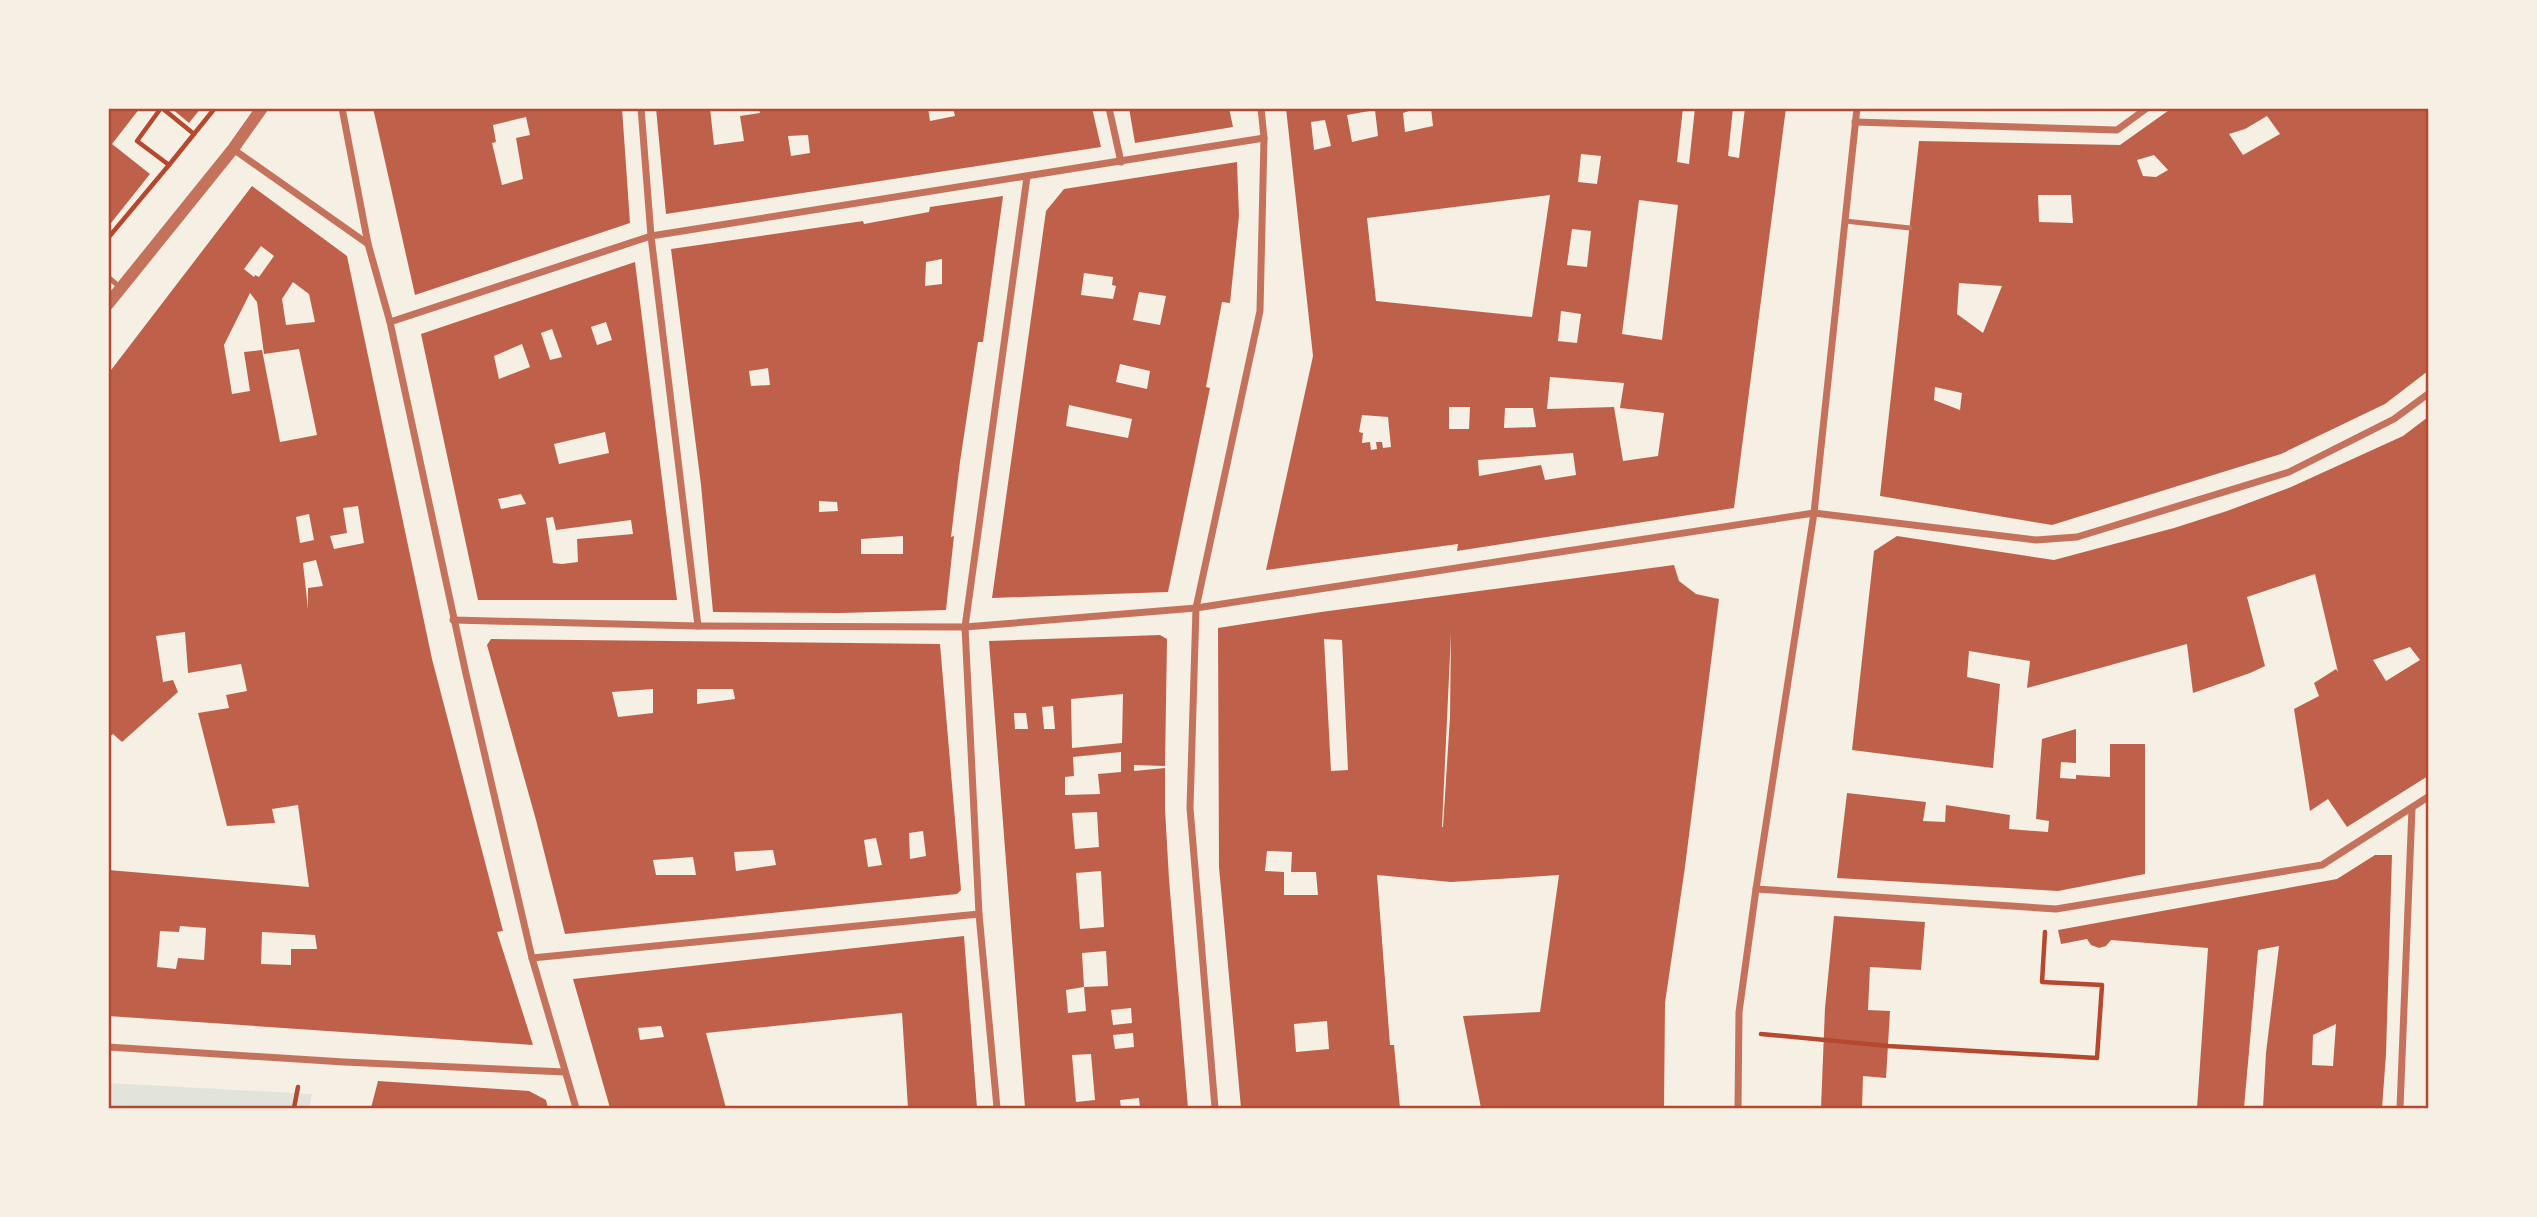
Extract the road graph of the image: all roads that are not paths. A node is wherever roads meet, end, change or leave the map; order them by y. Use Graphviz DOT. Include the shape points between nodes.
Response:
graph roads {
  1 [pos="261,108"];
  2 [pos="342,108"];
  3 [pos="641,108"];
  4 [pos="1109,108"];
  5 [pos="1261,108"];
  6 [pos="1857,108"];
  7 [pos="2147,108"];
  8 [pos="1856,122"];
  9 [pos="1264,138"];
  10 [pos="233,149"];
  11 [pos="1121,162"];
  12 [pos="1027,177"];
  13 [pos="1845,221"];
  14 [pos="1910,228"];
  15 [pos="651,236"];
  16 [pos="368,244"];
  17 [pos="108,277"];
  18 [pos="121,288"];
  19 [pos="108,304"];
  20 [pos="390,322"];
  21 [pos="2428,394"];
  22 [pos="1814,513"];
  23 [pos="1196,608"];
  24 [pos="453,620"];
  25 [pos="698,625"];
  26 [pos="965,627"];
  27 [pos="2428,797"];
  28 [pos="2412,808"];
  29 [pos="1756,889"];
  30 [pos="979,914"];
  31 [pos="532,958"];
  32 [pos="108,1047"];
  33 [pos="565,1072"];
  34 [pos="576,1108"];
  35 [pos="997,1108"];
  36 [pos="1215,1108"];
  37 [pos="1738,1108"];
  38 [pos="2400,1108"];
  1 -- 10 [label="street"];
  2 -- 16 [label="street"];
  3 -- 15 [label="street"];
  4 -- 11 [label="street"];
  5 -- 9 [label="street"];
  6 -- 8 [label="street"];
  7 -- 8 [label="street" via="2117,130"];
  8 -- 13 [label="street"];
  9 -- 11 [label="street"];
  9 -- 23 [label="street" via="1260,311"];
  10 -- 16 [label="street"];
  10 -- 18 [label="street"];
  11 -- 12 [label="street"];
  12 -- 15 [label="street"];
  12 -- 26 [label="street"];
  13 -- 14 [label="lane"];
  13 -- 22 [label="street"];
  15 -- 20 [label="street"];
  15 -- 25 [label="street"];
  16 -- 20 [label="street"];
  17 -- 18 [label="lane"];
  18 -- 19 [label="street"];
  20 -- 24 [label="street"];
  21 -- 22 [label="street" via="2394,419 2289,472 2077,537 2036,540"];
  22 -- 23 [label="street"];
  22 -- 29 [label="street"];
  23 -- 26 [label="street"];
  23 -- 36 [label="street" via="1190,808"];
  24 -- 25 [label="street"];
  24 -- 31 [label="street"];
  25 -- 26 [label="street"];
  26 -- 30 [label="street"];
  27 -- 28 [label="street"];
  28 -- 29 [label="street" via="2322,865 2056,909"];
  28 -- 38 [label="street"];
  29 -- 37 [label="street" via="1739,1012"];
  30 -- 31 [label="street"];
  30 -- 35 [label="street"];
  31 -- 33 [label="street"];
  32 -- 33 [label="street"];
  33 -- 34 [label="street"];
}
